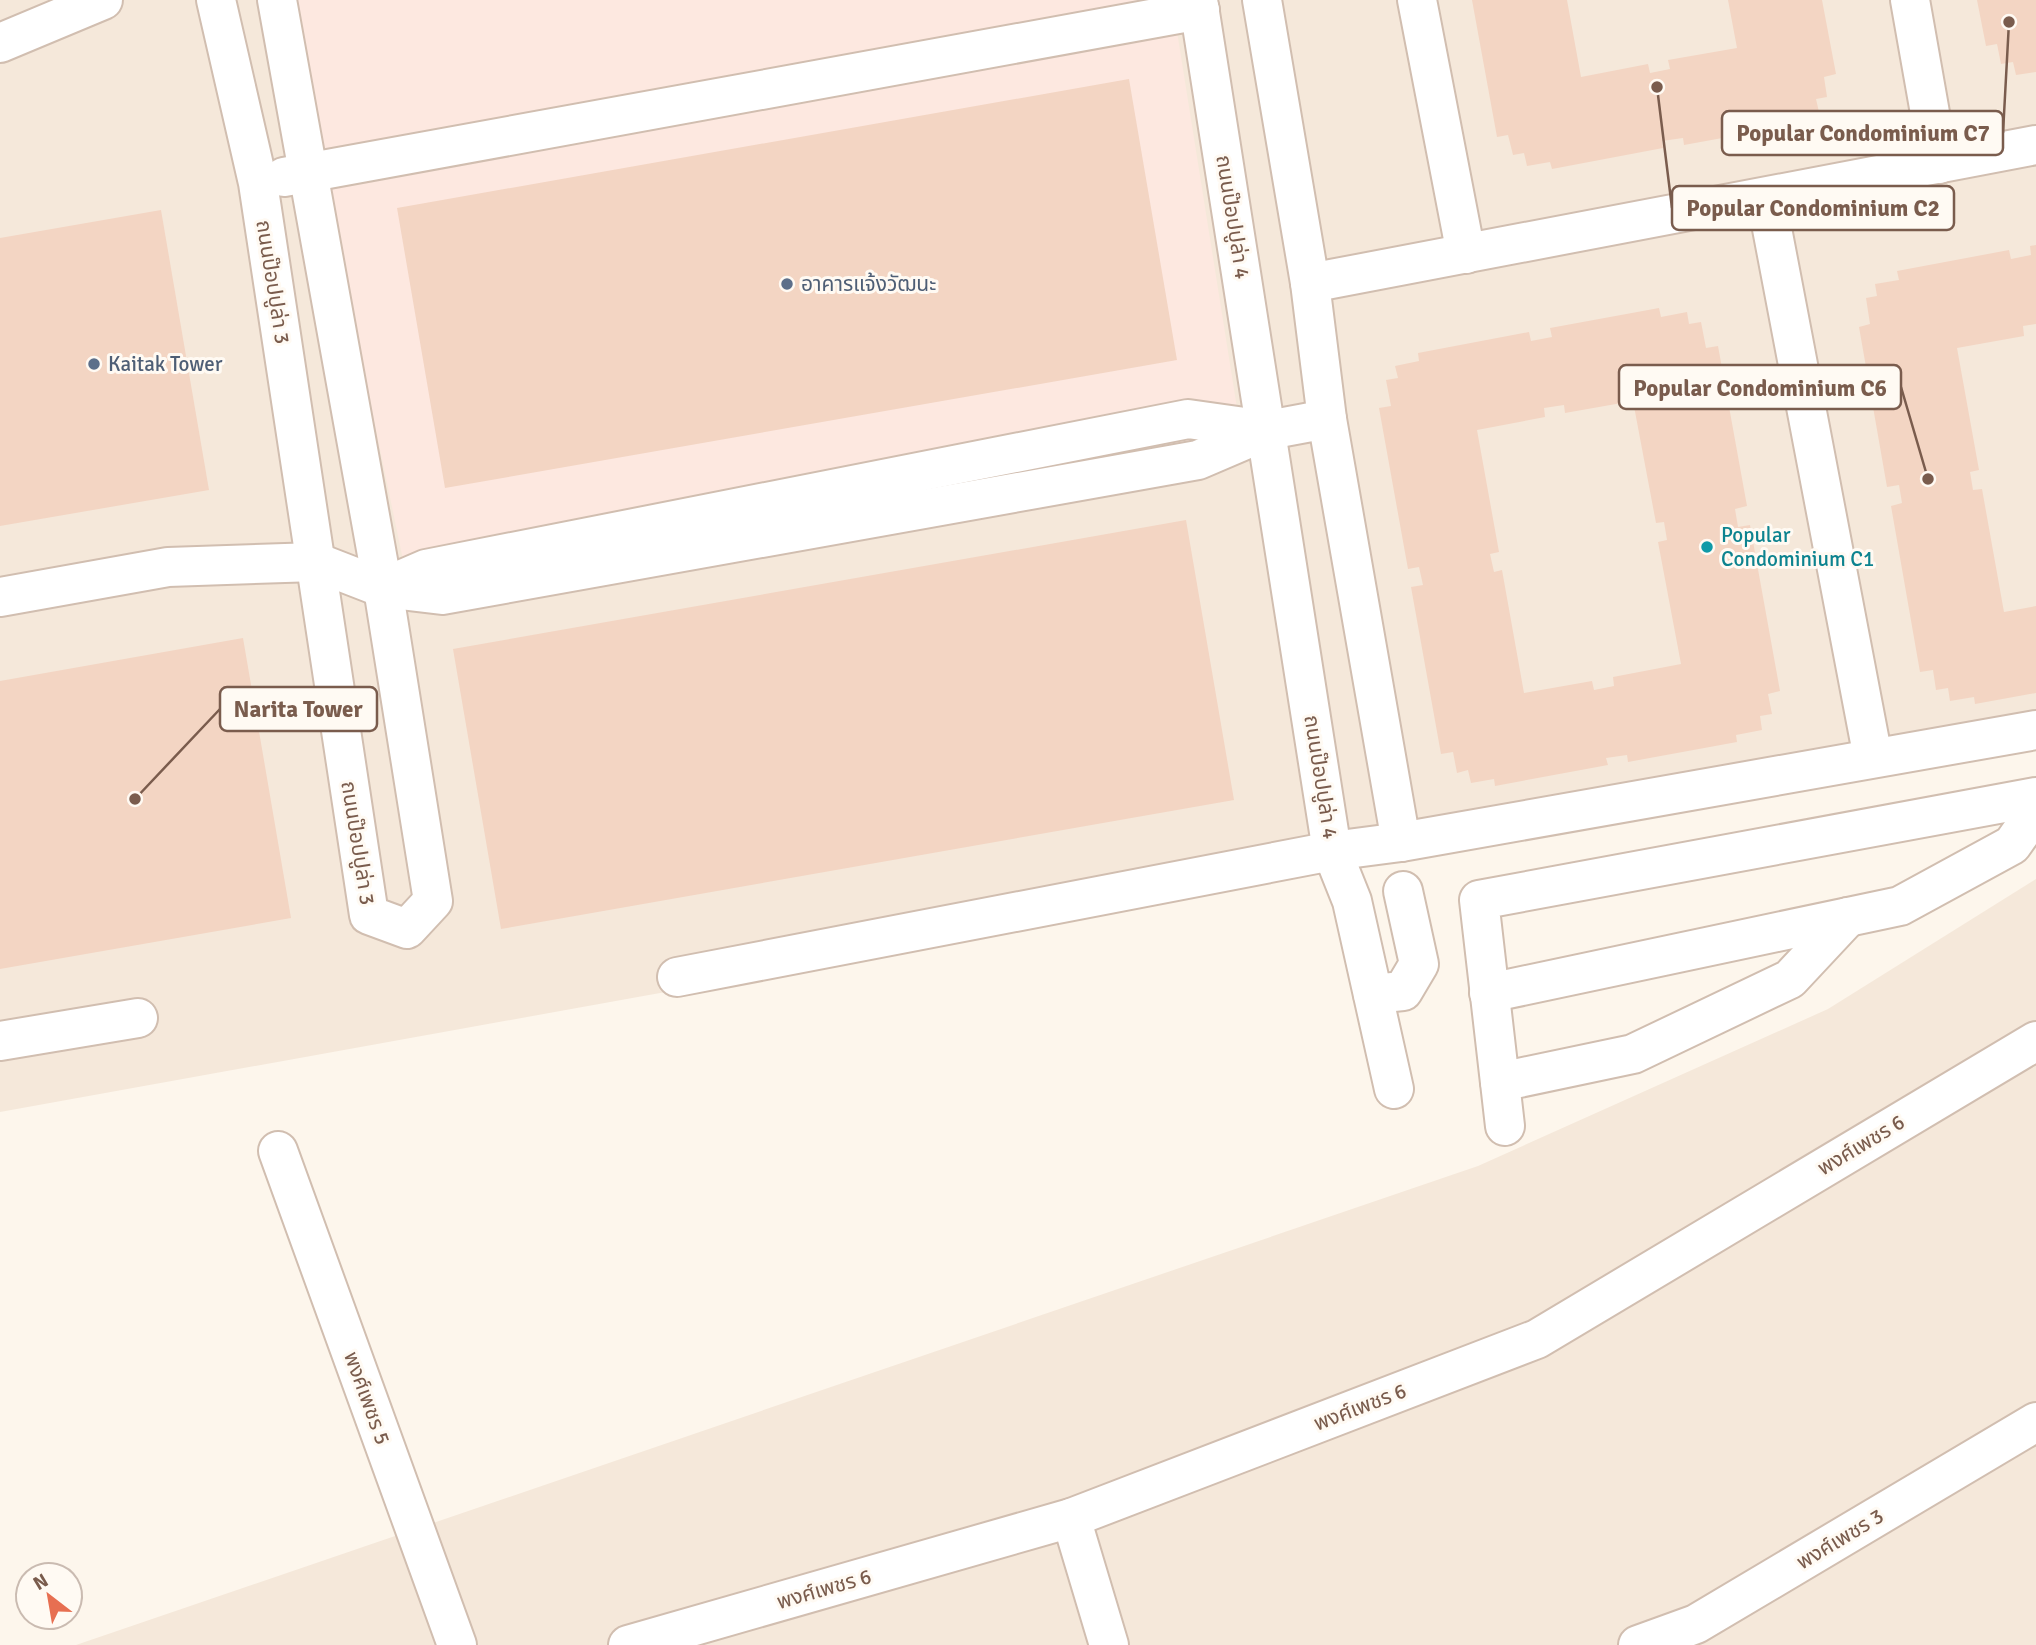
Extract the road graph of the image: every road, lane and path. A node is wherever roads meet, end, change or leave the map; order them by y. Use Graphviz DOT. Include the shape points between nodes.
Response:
graph roads {
  1 [pos="103,0"];
  2 [pos="216,0"];
  3 [pos="277,0"];
  4 [pos="1262,0"];
  5 [pos="1417,0"];
  6 [pos="1910,0"];
  7 [pos="1199,5"];
  8 [pos="0,43"];
  9 [pos="2036,145"];
  10 [pos="1939,164"];
  11 [pos="310,171"];
  12 [pos="258,183"];
  13 [pos="1766,197"];
  14 [pos="1466,254"];
  15 [pos="1310,283"];
  16 [pos="1327,419"];
  17 [pos="1268,430"];
  18 [pos="316,562"];
  19 [pos="383,588"];
  20 [pos="0,597"];
  21 [pos="2036,730"];
  22 [pos="1873,758"];
  23 [pos="2036,797"];
  24 [pos="2036,811"];
  25 [pos="1401,842"];
  26 [pos="1332,850"];
  27 [pos="1403,891"];
  28 [pos="1848,917"];
  29 [pos="677,977"];
  30 [pos="1489,993"];
  31 [pos="1373,994"];
  32 [pos="138,1018"];
  33 [pos="0,1041"];
  34 [pos="2036,1041"];
  35 [pos="1500,1082"];
  36 [pos="1394,1089"];
  37 [pos="1505,1126"];
  38 [pos="278,1151"];
  39 [pos="2036,1422"];
  40 [pos="1071,1518"];
  41 [pos="457,1645"];
  42 [pos="628,1645"];
  43 [pos="1109,1645"];
  44 [pos="1638,1645"];
  1 -- 8 [label="street"];
  2 -- 12 [label="street, ถนนป๊อปปูล่า 3"];
  3 -- 11 [label="street, ถนนป๊อปปูล่า 3"];
  4 -- 15 [label="street"];
  5 -- 14 [label="street"];
  6 -- 10 [label="street"];
  7 -- 11 [label="street"];
  7 -- 17 [label="street, ถนนป๊อปปูล่า 4"];
  9 -- 10 [label="street"];
  10 -- 13 [label="street"];
  11 -- 12 [label="street"];
  11 -- 19 [label="street, ถนนป๊อปปูล่า 3"];
  12 -- 18 [label="street, ถนนป๊อปปูล่า 3"];
  13 -- 14 [label="street"];
  13 -- 22 [label="street"];
  14 -- 15 [label="street"];
  15 -- 16 [label="street"];
  16 -- 17 [label="street"];
  16 -- 25 [label="street"];
  17 -- 19 [label="street" via="1188,419 426,569"];
  17 -- 26 [label="street, ถนนป๊อปปูล่า 4"];
  18 -- 19 [label="street"];
  18 -- 19 [label="street, ถนนป๊อปปูล่า 3" via="369,915 407,929 433,901"];
  18 -- 20 [label="street" via="168,567"];
  21 -- 22 [label="street, ถนนป๊อปปูล่า 4"];
  22 -- 25 [label="street, ถนนป๊อปปูล่า 4"];
  23 -- 30 [label="street" via="1479,900"];
  24 -- 28 [label="street" via="2012,845 1900,906"];
  25 -- 26 [label="street, ถนนป๊อปปูล่า 4"];
  26 -- 29 [label="street"];
  26 -- 31 [label="street" via="1352,901"];
  27 -- 31 [label="street" via="1419,964 1403,991"];
  28 -- 30 [label="street"];
  28 -- 35 [label="street" via="1790,979 1633,1054"];
  30 -- 35 [label="street"];
  31 -- 36 [label="street"];
  32 -- 33 [label="street"];
  34 -- 40 [label="street, พงศ์เพชร 6" via="1537,1339"];
  35 -- 37 [label="street"];
  38 -- 41 [label="street, พงศ์เพชร 5"];
  39 -- 44 [label="street, พงศ์เพชร 3" via="1696,1624"];
  40 -- 42 [label="street, พงศ์เพชร 6"];
  40 -- 43 [label="street"];
}
